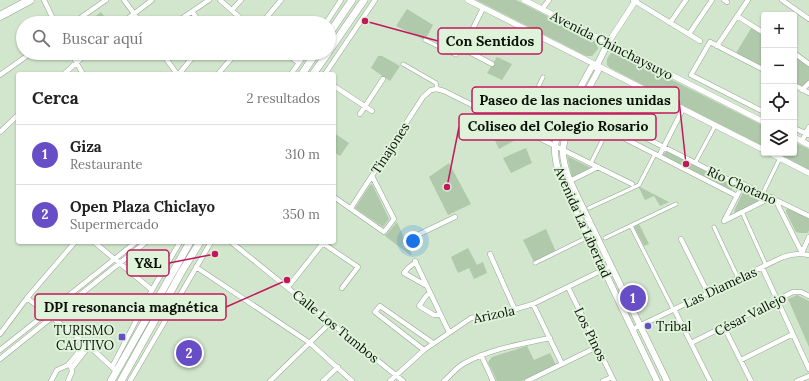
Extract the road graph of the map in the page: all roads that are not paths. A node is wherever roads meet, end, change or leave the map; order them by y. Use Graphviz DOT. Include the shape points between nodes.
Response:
graph roads {
  1 [pos="30,0"];
  2 [pos="44,0"];
  3 [pos="106,0"];
  4 [pos="124,0"];
  5 [pos="152,0"];
  6 [pos="209,0"];
  7 [pos="220,0"];
  8 [pos="241,0"];
  9 [pos="281,0"];
  10 [pos="341,0"];
  11 [pos="352,0"];
  12 [pos="364,0"];
  13 [pos="375,0"];
  14 [pos="468,0"];
  15 [pos="524,0"];
  16 [pos="549,0"];
  17 [pos="635,0"];
  18 [pos="686,0"];
  19 [pos="712,0"];
  20 [pos="748,0"];
  21 [pos="782,0"];
  22 [pos="483,8"];
  23 [pos="542,9"];
  24 [pos="232,10"];
  25 [pos="192,12"];
  26 [pos="133,13"];
  27 [pos="0,16"];
  28 [pos="52,16"];
  29 [pos="83,16"];
  30 [pos="130,16"];
  31 [pos="135,16"];
  32 [pos="186,16"];
  33 [pos="195,16"];
  34 [pos="238,16"];
  35 [pos="268,16"];
  36 [pos="331,16"];
  37 [pos="737,16"];
  38 [pos="809,19"];
  39 [pos="670,23"];
  40 [pos="336,24"];
  41 [pos="761,31"];
  42 [pos="689,34"];
  43 [pos="336,40"];
  44 [pos="425,40"];
  45 [pos="700,42"];
  46 [pos="454,44"];
  47 [pos="607,45"];
  48 [pos="717,46"];
  49 [pos="463,48"];
  50 [pos="456,55"];
  51 [pos="797,55"];
  52 [pos="336,58"];
  53 [pos="21,60"];
  54 [pos="74,60"];
  55 [pos="80,60"];
  56 [pos="167,60"];
  57 [pos="190,60"];
  58 [pos="230,60"];
  59 [pos="295,60"];
  60 [pos="301,60"];
  61 [pos="311,60"];
  62 [pos="323,60"];
  63 [pos="334,60"];
  64 [pos="598,62"];
  65 [pos="76,63"];
  66 [pos="299,63"];
  67 [pos="403,64"];
  68 [pos="492,64"];
  69 [pos="809,64"];
  70 [pos="761,68"];
  71 [pos="66,72"];
  72 [pos="82,72"];
  73 [pos="176,72"];
  74 [pos="180,72"];
  75 [pos="220,72"];
  76 [pos="292,72"];
  77 [pos="303,72"];
  78 [pos="315,72"];
  79 [pos="326,72"];
  80 [pos="0,75"];
  81 [pos="543,77"];
  82 [pos="383,79"];
  83 [pos="809,83"];
  84 [pos="336,87"];
  85 [pos="797,87"];
  86 [pos="437,89"];
  87 [pos="802,90"];
  88 [pos="649,91"];
  89 [pos="809,93"];
  90 [pos="584,98"];
  91 [pos="365,107"];
  92 [pos="683,109"];
  93 [pos="761,110"];
  94 [pos="372,111"];
  95 [pos="568,113"];
  96 [pos="360,114"];
  97 [pos="615,114"];
  98 [pos="575,116"];
  99 [pos="16,117"];
  100 [pos="761,121"];
  101 [pos="714,126"];
  102 [pos="519,127"];
  103 [pos="809,127"];
  104 [pos="628,129"];
  105 [pos="797,129"];
  106 [pos="0,132"];
  107 [pos="606,133"];
  108 [pos="807,134"];
  109 [pos="797,138"];
  110 [pos="802,141"];
  111 [pos="555,145"];
  112 [pos="809,145"];
  113 [pos="663,147"];
  114 [pos="761,149"];
  115 [pos="563,150"];
  116 [pos="657,155"];
  117 [pos="776,156"];
  118 [pos="780,158"];
  119 [pos="591,163"];
  120 [pos="696,163"];
  121 [pos="598,167"];
  122 [pos="692,173"];
  123 [pos="809,173"];
  124 [pos="372,176"];
  125 [pos="570,181"];
  126 [pos="632,184"];
  127 [pos="743,184"];
  128 [pos="763,193"];
  129 [pos="577,196"];
  130 [pos="737,196"];
  131 [pos="336,198"];
  132 [pos="774,198"];
  133 [pos="570,199"];
  134 [pos="676,204"];
  135 [pos="351,208"];
  136 [pos="590,208"];
  137 [pos="742,212"];
  138 [pos="809,216"];
  139 [pos="455,217"];
  140 [pos="631,226"];
  141 [pos="714,227"];
  142 [pos="588,237"];
  143 [pos="809,237"];
  144 [pos="605,238"];
  145 [pos="680,239"];
  146 [pos="405,241"];
  147 [pos="73,244"];
  148 [pos="96,244"];
  149 [pos="133,244"];
  150 [pos="144,244"];
  151 [pos="179,244"];
  152 [pos="189,244"];
  153 [pos="199,244"];
  154 [pos="210,244"];
  155 [pos="234,244"];
  156 [pos="321,244"];
  157 [pos="324,244"];
  158 [pos="802,253"];
  159 [pos="490,254"];
  160 [pos="809,255"];
  161 [pos="114,258"];
  162 [pos="120,263"];
  163 [pos="535,263"];
  164 [pos="611,266"];
  165 [pos="764,266"];
  166 [pos="196,267"];
  167 [pos="604,269"];
  168 [pos="738,278"];
  169 [pos="427,286"];
  170 [pos="288,287"];
  171 [pos="568,287"];
  172 [pos="342,288"];
  173 [pos="152,290"];
  174 [pos="430,293"];
  175 [pos="708,293"];
  176 [pos="809,296"];
  177 [pos="28,298"];
  178 [pos="777,300"];
  179 [pos="150,304"];
  180 [pos="533,304"];
  181 [pos="673,309"];
  182 [pos="515,310"];
  183 [pos="46,312"];
  184 [pos="440,315"];
  185 [pos="52,316"];
  186 [pos="331,322"];
  187 [pos="405,324"];
  188 [pos="640,325"];
  189 [pos="724,327"];
  190 [pos="397,329"];
  191 [pos="632,329"];
  192 [pos="449,332"];
  193 [pos="0,334"];
  194 [pos="793,334"];
  195 [pos="550,338"];
  196 [pos="310,343"];
  197 [pos="433,343"];
  198 [pos="691,343"];
  199 [pos="87,344"];
  200 [pos="597,347"];
  201 [pos="0,350"];
  202 [pos="424,350"];
  203 [pos="481,355"];
  204 [pos="0,359"];
  205 [pos="740,360"];
  206 [pos="562,364"];
  207 [pos="70,366"];
  208 [pos="338,367"];
  209 [pos="115,369"];
  210 [pos="809,369"];
  211 [pos="397,375"];
  212 [pos="809,376"];
  213 [pos="450,379"];
  214 [pos="613,379"];
  215 [pos="50,381"];
  216 [pos="68,381"];
  217 [pos="111,381"];
  218 [pos="121,381"];
  219 [pos="130,381"];
  220 [pos="270,381"];
  221 [pos="323,381"];
  222 [pos="352,381"];
  223 [pos="390,381"];
  224 [pos="403,381"];
  225 [pos="444,381"];
  226 [pos="493,381"];
  227 [pos="527,381"];
  228 [pos="603,381"];
  229 [pos="657,381"];
  230 [pos="667,381"];
  231 [pos="710,381"];
  232 [pos="751,381"];
  233 [pos="797,381"];
  1 -- 27 [label="highway"];
  2 -- 28 [label="street"];
  3 -- 29 [label="street"];
  4 -- 26 [label="street"];
  5 -- 26 [label="street"];
  6 -- 25 [label="street"];
  7 -- 24 [label="street"];
  8 -- 24 [label="street"];
  9 -- 35 [label="street"];
  10 -- 36 [label="street"];
  11 -- 40 [label="main road"];
  12 -- 43 [label="main road"];
  13 -- 52 [label="street"];
  14 -- 22 [label="street, Avenida Chinchaysuyo"];
  15 -- 23 [label="street, Avenida Chinchaysuyo"];
  16 -- 23 [label="street"];
  17 -- 39 [label="street"];
  17 -- 47 [label="street"];
  18 -- 39 [label="street"];
  19 -- 42 [label="street"];
  20 -- 37 [label="street"];
  21 -- 38 [label="street"];
  22 -- 49 [label="street"];
  22 -- 64 [label="street, Avenida Chinchaysuyo"];
  23 -- 47 [label="street, Avenida Chinchaysuyo"];
  24 -- 34 [label="street"];
  25 -- 32 [label="street"];
  25 -- 33 [label="street"];
  26 -- 30 [label="street"];
  26 -- 31 [label="street"];
  37 -- 41 [label="street"];
  37 -- 48 [label="street"];
  39 -- 42 [label="street"];
  42 -- 45 [label="street"];
  44 -- 50 [label="street"];
  46 -- 49 [label="street"];
  47 -- 64 [label="main road, Avenida La Libertad"];
  47 -- 100 [label="street, Avenida Chinchaysuyo"];
  48 -- 70 [label="street"];
  48 -- 93 [label="street" via="710,42 691,75"];
  49 -- 68 [label="street"];
  51 -- 69 [label="street"];
  53 -- 80 [label="street"];
  54 -- 65 [label="street"];
  55 -- 65 [label="street"];
  56 -- 73 [label="street"];
  57 -- 74 [label="street"];
  58 -- 75 [label="street"];
  59 -- 66 [label="street"];
  60 -- 66 [label="street"];
  61 -- 77 [label="main road"];
  62 -- 78 [label="main road"];
  63 -- 79 [label="street"];
  64 -- 88 [label="street, Avenida Chinchaysuyo"];
  64 -- 90 [label="main road, Avenida La Libertad" via="598,71"];
  64 -- 95 [label="main road, Avenida La Libertad" via="591,68"];
  65 -- 71 [label="street"];
  65 -- 72 [label="street"];
  66 -- 76 [label="street"];
  67 -- 86 [label="street" via="436,83"];
  81 -- 102 [label="street"];
  82 -- 91 [label="street"];
  83 -- 87 [label="street"];
  84 -- 91 [label="street"];
  85 -- 87 [label="street"];
  86 -- 102 [label="street"];
  86 -- 124 [label="street, Tinajones" via="431,90 424,97"];
  87 -- 89 [label="street"];
  88 -- 92 [label="street, Avenida Chinchaysuyo"];
  88 -- 104 [label="street"];
  90 -- 97 [label="street"];
  90 -- 98 [label="main road, Avenida La Libertad"];
  91 -- 94 [label="street"];
  91 -- 96 [label="street"];
  92 -- 101 [label="street, Avenida Chinchaysuyo"];
  92 -- 113 [label="street"];
  95 -- 98 [label="main road"];
  95 -- 111 [label="main road, Avenida La Libertad"];
  98 -- 115 [label="main road, Avenida La Libertad"];
  99 -- 106 [label="street"];
  101 -- 114 [label="street, Avenida Chinchaysuyo"];
  101 -- 120 [label="street"];
  102 -- 111 [label="street"];
  103 -- 108 [label="street"];
  104 -- 113 [label="street, Río Chotano"];
  104 -- 116 [label="street, Río Chotano" via="616,123 612,132"];
  105 -- 108 [label="street"];
  107 -- 119 [label="street"];
  108 -- 110 [label="street"];
  109 -- 110 [label="street"];
  110 -- 112 [label="street"];
  111 -- 115 [label="street"];
  111 -- 133 [label="main road, Avenida La Libertad" via="558,171"];
  113 -- 116 [label="street"];
  113 -- 120 [label="street, Río Chotano"];
  115 -- 119 [label="street"];
  115 -- 125 [label="main road, Avenida La Libertad"];
  116 -- 122 [label="street, Río Chotano"];
  116 -- 136 [label="street" via="639,185"];
  117 -- 118 [label="street"];
  118 -- 123 [label="street"];
  118 -- 128 [label="street"];
  119 -- 121 [label="street"];
  120 -- 122 [label="street"];
  120 -- 127 [label="street, Río Chotano" via="731,181"];
  121 -- 125 [label="street"];
  121 -- 126 [label="street"];
  122 -- 130 [label="street, Río Chotano"];
  124 -- 135 [label="street, Tinajones"];
  124 -- 135 [label="street" via="394,219 384,232"];
  125 -- 129 [label="main road, Avenida La Libertad"];
  127 -- 128 [label="street, Río Chotano"];
  127 -- 130 [label="street"];
  128 -- 132 [label="street, Río Chotano"];
  129 -- 133 [label="main road"];
  129 -- 164 [label="main road, Avenida La Libertad"];
  130 -- 137 [label="street" via="724,221"];
  131 -- 135 [label="street"];
  132 -- 137 [label="street"];
  132 -- 138 [label="street, Río Chotano"];
  132 -- 158 [label="street"];
  133 -- 142 [label="main road, Avenida La Libertad"];
  134 -- 140 [label="street"];
  137 -- 165 [label="street"];
  139 -- 146 [label="street"];
  140 -- 144 [label="street"];
  140 -- 181 [label="street"];
  141 -- 168 [label="street"];
  142 -- 163 [label="street"];
  142 -- 167 [label="main road, Avenida La Libertad"];
  143 -- 158 [label="street"];
  145 -- 175 [label="street"];
  147 -- 177 [label="street"];
  148 -- 161 [label="street"];
  149 -- 161 [label="street"];
  150 -- 162 [label="street"];
  151 -- 173 [label="street"];
  152 -- 179 [label="main road"];
  153 -- 218 [label="main road"];
  154 -- 166 [label="street"];
  155 -- 170 [label="street, Calle Los Tumbos"];
  156 -- 170 [label="street"];
  157 -- 172 [label="street" via="358,267"];
  158 -- 160 [label="street"];
  158 -- 165 [label="street, Las Diamelas" via="792,254"];
  159 -- 182 [label="street"];
  161 -- 162 [label="street"];
  161 -- 183 [label="street"];
  162 -- 173 [label="street"];
  162 -- 185 [label="street"];
  164 -- 167 [label="street, Arizola"];
  164 -- 188 [label="main road, Avenida La Libertad"];
  165 -- 168 [label="street, Las Diamelas"];
  165 -- 178 [label="street"];
  166 -- 196 [label="street"];
  166 -- 219 [label="street"];
  167 -- 171 [label="street, Arizola"];
  167 -- 191 [label="main road, Avenida La Libertad"];
  168 -- 175 [label="street, Las Diamelas"];
  169 -- 169 [label="street" via="415,262 404,273"];
  169 -- 174 [label="street"];
  170 -- 186 [label="street, Calle Los Tumbos"];
  171 -- 180 [label="street, Arizola"];
  171 -- 200 [label="street, Los Pinos"];
  173 -- 179 [label="street"];
  174 -- 184 [label="street"];
  174 -- 184 [label="street" via="419,306 434,315"];
  175 -- 181 [label="street, Las Diamelas"];
  176 -- 178 [label="street, César Vallejo" via="793,292"];
  177 -- 183 [label="street"];
  177 -- 193 [label="street"];
  178 -- 189 [label="street, César Vallejo"];
  178 -- 194 [label="street"];
  179 -- 209 [label="main road"];
  180 -- 182 [label="street, Arizola"];
  180 -- 195 [label="street"];
  181 -- 188 [label="street, Las Diamelas"];
  181 -- 198 [label="street"];
  182 -- 192 [label="street, Arizola" via="471,318"];
  183 -- 185 [label="street"];
  183 -- 201 [label="street"];
  184 -- 192 [label="street"];
  185 -- 199 [label="street"];
  185 -- 204 [label="street"];
  186 -- 196 [label="street"];
  186 -- 211 [label="street, Calle Los Tumbos"];
  187 -- 190 [label="street"];
  187 -- 190 [label="street" via="380,306 375,312"];
  187 -- 197 [label="street"];
  188 -- 191 [label="street, Las Diamelas"];
  188 -- 230 [label="main road, Avenida La Libertad"];
  189 -- 198 [label="street, César Vallejo"];
  189 -- 205 [label="street"];
  190 -- 202 [label="street"];
  191 -- 229 [label="main road, Avenida La Libertad"];
  192 -- 197 [label="street, Arizola"];
  194 -- 205 [label="street"];
  194 -- 210 [label="street"];
  195 -- 203 [label="street"];
  195 -- 206 [label="street"];
  196 -- 208 [label="street"];
  196 -- 220 [label="street"];
  197 -- 202 [label="street, Arizola"];
  198 -- 231 [label="street"];
  199 -- 207 [label="street"];
  199 -- 209 [label="street"];
  200 -- 206 [label="street"];
  200 -- 214 [label="street, Los Pinos"];
  202 -- 211 [label="street, Arizola"];
  203 -- 213 [label="street" via="461,365"];
  203 -- 226 [label="street"];
  205 -- 232 [label="street"];
  206 -- 227 [label="street"];
  207 -- 215 [label="street" via="57,370"];
  207 -- 216 [label="street" via="71,375"];
  208 -- 221 [label="street"];
  208 -- 222 [label="street"];
  209 -- 217 [label="main road"];
  211 -- 223 [label="street, Arizola"];
  211 -- 224 [label="street, Calle Los Tumbos"];
  212 -- 233 [label="street"];
  213 -- 225 [label="street"];
  214 -- 228 [label="street"];
}
